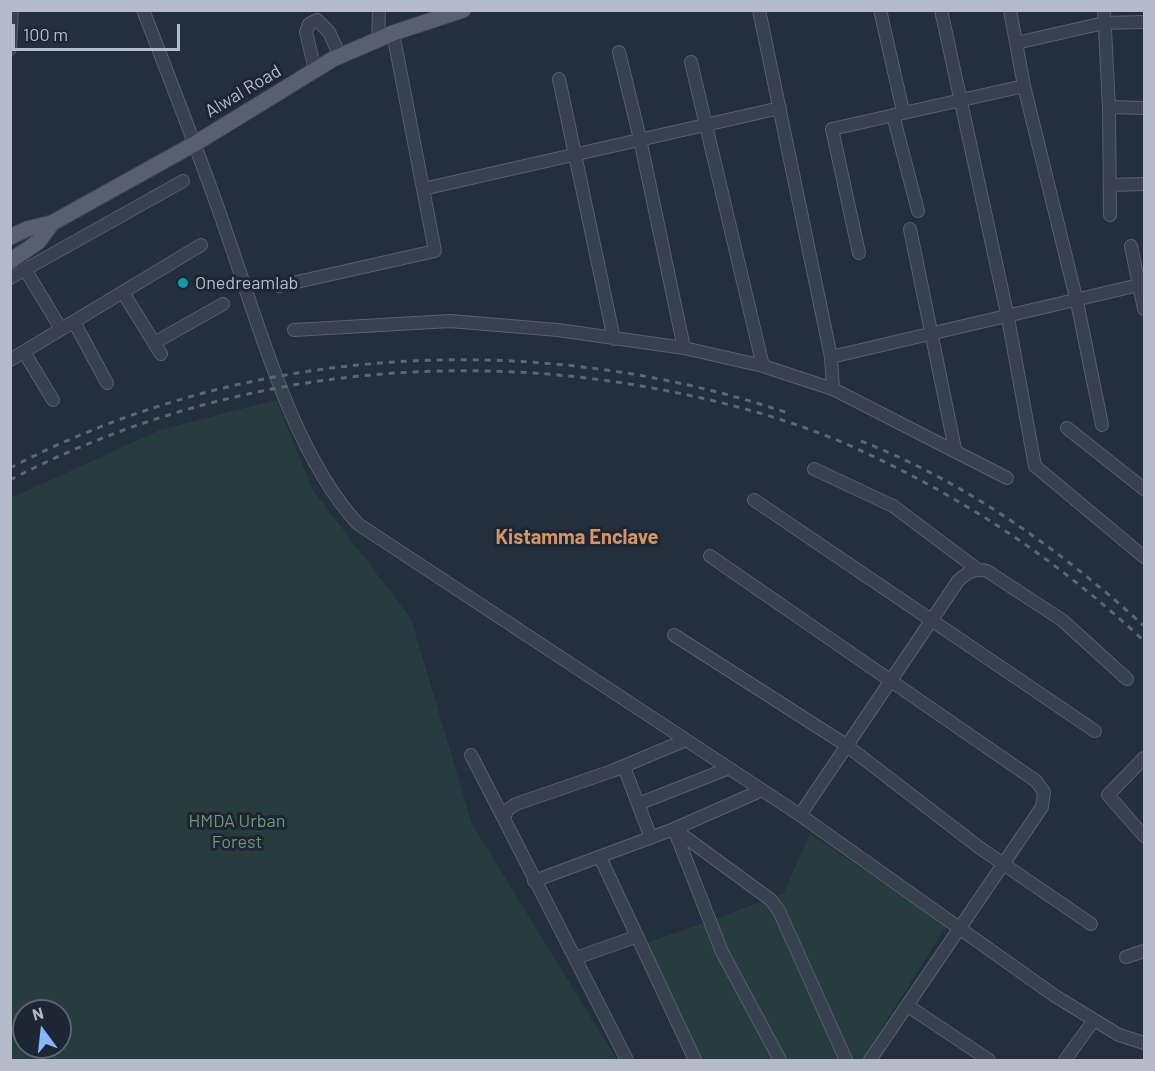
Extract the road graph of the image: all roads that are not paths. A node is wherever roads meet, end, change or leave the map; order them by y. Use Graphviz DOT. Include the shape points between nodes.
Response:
graph roads {
  1 [pos="12,10"];
  2 [pos="143,10"];
  3 [pos="380,10"];
  4 [pos="759,10"];
  5 [pos="880,10"];
  6 [pos="941,10"];
  7 [pos="1010,10"];
  8 [pos="457,11"];
  9 [pos="321,17"];
  10 [pos="1104,17"];
  11 [pos="1144,22"];
  12 [pos="393,33"];
  13 [pos="378,39"];
  14 [pos="1016,43"];
  15 [pos="10,49"];
  16 [pos="619,52"];
  17 [pos="340,56"];
  18 [pos="691,62"];
  19 [pos="315,70"];
  20 [pos="559,79"];
  21 [pos="1024,86"];
  22 [pos="962,100"];
  23 [pos="1109,107"];
  24 [pos="780,108"];
  25 [pos="1144,108"];
  26 [pos="898,113"];
  27 [pos="706,124"];
  28 [pos="640,139"];
  29 [pos="196,143"];
  30 [pos="575,155"];
  31 [pos="183,181"];
  32 [pos="1144,184"];
  33 [pos="1110,185"];
  34 [pos="423,189"];
  35 [pos="918,211"];
  36 [pos="1110,215"];
  37 [pos="52,223"];
  38 [pos="910,229"];
  39 [pos="10,237"];
  40 [pos="201,245"];
  41 [pos="1131,246"];
  42 [pos="859,253"];
  43 [pos="16,260"];
  44 [pos="10,278"];
  45 [pos="1139,285"];
  46 [pos="279,286"];
  47 [pos="124,294"];
  48 [pos="1077,302"];
  49 [pos="223,304"];
  50 [pos="1144,309"];
  51 [pos="1008,318"];
  52 [pos="74,322"];
  53 [pos="61,329"];
  54 [pos="294,330"];
  55 [pos="932,333"];
  56 [pos="614,339"];
  57 [pos="684,348"];
  58 [pos="24,352"];
  59 [pos="831,357"];
  60 [pos="10,360"];
  61 [pos="763,366"];
  62 [pos="107,383"];
  63 [pos="833,389"];
  64 [pos="53,400"];
  65 [pos="1102,425"];
  66 [pos="1067,428"];
  67 [pos="955,449"];
  68 [pos="814,469"];
  69 [pos="1007,478"];
  70 [pos="1144,489"];
  71 [pos="754,500"];
  72 [pos="1144,555"];
  73 [pos="710,556"];
  74 [pos="977,569"];
  75 [pos="931,622"];
  76 [pos="674,635"];
  77 [pos="1127,679"];
  78 [pos="890,682"];
  79 [pos="1095,731"];
  80 [pos="686,740"];
  81 [pos="846,745"];
  82 [pos="471,754"];
  83 [pos="1144,758"];
  84 [pos="624,766"];
  85 [pos="727,769"];
  86 [pos="760,791"];
  87 [pos="638,804"];
  88 [pos="800,815"];
  89 [pos="504,819"];
  90 [pos="674,829"];
  91 [pos="1144,836"];
  92 [pos="651,838"];
  93 [pos="600,856"];
  94 [pos="1004,863"];
  95 [pos="534,881"];
  96 [pos="1091,924"];
  97 [pos="960,928"];
  98 [pos="635,937"];
  99 [pos="1144,951"];
  100 [pos="1126,957"];
  101 [pos="576,958"];
  102 [pos="908,1006"];
  103 [pos="1094,1020"];
  104 [pos="1144,1043"];
  105 [pos="627,1060"];
  106 [pos="695,1060"];
  107 [pos="780,1060"];
  108 [pos="846,1060"];
  109 [pos="870,1060"];
  110 [pos="988,1060"];
  111 [pos="1065,1060"];
  1 -- 15 [label="street"];
  2 -- 29 [label="street"];
  3 -- 13 [label="street"];
  4 -- 24 [label="street"];
  5 -- 26 [label="street"];
  6 -- 22 [label="street"];
  7 -- 14 [label="street"];
  8 -- 12 [label="main road, Alwal Road"];
  9 -- 17 [label="street"];
  9 -- 19 [label="street" via="309,24 306,32"];
  10 -- 11 [label="street"];
  10 -- 14 [label="street"];
  10 -- 23 [label="street"];
  12 -- 13 [label="main road, Alwal Road"];
  12 -- 34 [label="street"];
  13 -- 17 [label="main road, Alwal Road"];
  14 -- 21 [label="street"];
  16 -- 28 [label="street"];
  17 -- 19 [label="main road, Alwal Road"];
  18 -- 27 [label="street"];
  19 -- 29 [label="main road, Alwal Road"];
  20 -- 30 [label="street"];
  21 -- 22 [label="street"];
  21 -- 48 [label="street"];
  22 -- 26 [label="street"];
  22 -- 51 [label="street"];
  23 -- 25 [label="street"];
  23 -- 33 [label="street"];
  24 -- 27 [label="street"];
  24 -- 59 [label="street"];
  26 -- 35 [label="street"];
  26 -- 42 [label="street" via="832,129"];
  27 -- 28 [label="street"];
  27 -- 61 [label="street"];
  28 -- 30 [label="street"];
  28 -- 57 [label="street"];
  29 -- 37 [label="main road, Alwal Road"];
  29 -- 80 [label="street" via="280,386 341,506 358,524"];
  30 -- 34 [label="street"];
  30 -- 56 [label="street"];
  31 -- 43 [label="street"];
  32 -- 33 [label="street"];
  33 -- 36 [label="street"];
  34 -- 46 [label="street" via="435,251"];
  37 -- 39 [label="main road"];
  37 -- 43 [label="main road" via="38,242"];
  38 -- 55 [label="street"];
  40 -- 47 [label="street"];
  41 -- 45 [label="street"];
  43 -- 44 [label="street"];
  43 -- 53 [label="street"];
  45 -- 48 [label="street"];
  45 -- 50 [label="street"];
  47 -- 49 [label="street" via="158,348"];
  47 -- 52 [label="street"];
  48 -- 51 [label="street"];
  48 -- 65 [label="street"];
  51 -- 55 [label="street"];
  51 -- 72 [label="street" via="1035,466"];
  52 -- 53 [label="street"];
  52 -- 62 [label="street"];
  53 -- 58 [label="street"];
  54 -- 56 [label="street" via="450,321"];
  55 -- 59 [label="street"];
  55 -- 67 [label="street"];
  56 -- 57 [label="street"];
  57 -- 61 [label="street"];
  58 -- 60 [label="street"];
  58 -- 64 [label="street"];
  59 -- 63 [label="street"];
  61 -- 63 [label="street"];
  63 -- 67 [label="street"];
  66 -- 70 [label="street"];
  67 -- 69 [label="street"];
  68 -- 74 [label="street" via="893,506"];
  71 -- 75 [label="street"];
  73 -- 78 [label="street"];
  74 -- 75 [label="street" via="958,581"];
  74 -- 77 [label="street" via="998,577 1062,620"];
  75 -- 78 [label="street"];
  75 -- 79 [label="street"];
  76 -- 81 [label="street"];
  78 -- 81 [label="street"];
  78 -- 94 [label="street" via="1040,786 1045,799 1042,807"];
  80 -- 84 [label="street"];
  80 -- 85 [label="street"];
  81 -- 88 [label="street"];
  81 -- 94 [label="street"];
  82 -- 89 [label="street"];
  83 -- 91 [label="street" via="1108,795"];
  84 -- 87 [label="street"];
  84 -- 89 [label="street" via="516,804 507,810"];
  85 -- 86 [label="street"];
  85 -- 87 [label="street"];
  86 -- 88 [label="street"];
  86 -- 90 [label="street"];
  87 -- 92 [label="street"];
  88 -- 97 [label="street"];
  89 -- 95 [label="street"];
  90 -- 92 [label="street"];
  90 -- 107 [label="street" via="722,952"];
  90 -- 108 [label="street" via="771,900"];
  92 -- 93 [label="street"];
  93 -- 95 [label="street"];
  93 -- 98 [label="street"];
  94 -- 96 [label="street"];
  94 -- 97 [label="street"];
  95 -- 101 [label="street"];
  97 -- 102 [label="street"];
  97 -- 103 [label="street"];
  98 -- 101 [label="street"];
  98 -- 106 [label="street"];
  99 -- 100 [label="street"];
  101 -- 105 [label="street"];
  102 -- 109 [label="street"];
  102 -- 110 [label="street"];
  103 -- 104 [label="street" via="1119,1035"];
  103 -- 111 [label="street"];
}
